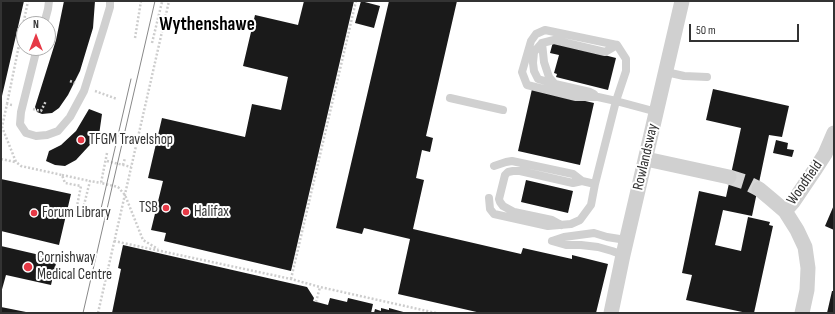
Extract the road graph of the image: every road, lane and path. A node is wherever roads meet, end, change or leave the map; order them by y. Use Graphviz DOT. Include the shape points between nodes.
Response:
graph roads {
  1 [pos="28,1"];
  2 [pos="49,1"];
  3 [pos="110,1"];
  4 [pos="141,1"];
  5 [pos="161,1"];
  6 [pos="169,1"];
  7 [pos="356,1"];
  8 [pos="682,1"];
  9 [pos="46,16"];
  10 [pos="135,38"];
  11 [pos="152,43"];
  12 [pos="542,43"];
  13 [pos="617,45"];
  14 [pos="35,56"];
  15 [pos="666,72"];
  16 [pos="707,77"];
  17 [pos="70,81"];
  18 [pos="74,83"];
  19 [pos="555,84"];
  20 [pos="598,96"];
  21 [pos="450,98"];
  22 [pos="46,101"];
  23 [pos="616,101"];
  24 [pos="7,104"];
  25 [pos="22,107"];
  26 [pos="503,110"];
  27 [pos="41,111"];
  28 [pos="657,112"];
  29 [pos="834,133"];
  30 [pos="107,153"];
  31 [pos="125,158"];
  32 [pos="1,159"];
  33 [pos="646,159"];
  34 [pos="107,161"];
  35 [pos="16,162"];
  36 [pos="123,165"];
  37 [pos="494,166"];
  38 [pos="131,167"];
  39 [pos="62,174"];
  40 [pos="729,177"];
  41 [pos="90,181"];
  42 [pos="582,181"];
  43 [pos="101,183"];
  44 [pos="595,184"];
  45 [pos="759,189"];
  46 [pos="125,195"];
  47 [pos="489,198"];
  48 [pos="785,211"];
  49 [pos="561,225"];
  50 [pos="114,241"];
  51 [pos="625,247"];
  52 [pos="160,251"];
  53 [pos="291,279"];
  54 [pos="320,287"];
  55 [pos="316,302"];
  56 [pos="98,313"];
  57 [pos="436,313"];
  58 [pos="611,313"];
  59 [pos="802,313"];
  1 -- 24 [label="path"];
  2 -- 9 [label="lane"];
  3 -- 25 [label="lane" via="84,91 70,117 58,131 36,136 26,133 20,124"];
  4 -- 10 [label="path"];
  5 -- 11 [label="path"];
  6 -- 38 [label="path"];
  7 -- 53 [label="path"];
  8 -- 15 [label="street, Rowlandsway"];
  12 -- 13 [label="lane" via="554,40 605,52"];
  12 -- 19 [label="lane" via="544,62 549,77"];
  12 -- 19 [label="lane" via="534,52 534,71 538,79"];
  13 -- 20 [label="lane" via="545,30 536,34 530,41 522,72 528,85 576,96"];
  13 -- 23 [label="lane" via="626,59 626,71"];
  14 -- 25 [label="lane"];
  15 -- 16 [label="lane"];
  15 -- 28 [label="street, Rowlandsway"];
  17 -- 18 [label="path"];
  19 -- 20 [label="lane"];
  20 -- 23 [label="lane"];
  21 -- 26 [label="lane"];
  22 -- 27 [label="path"];
  23 -- 28 [label="lane"];
  23 -- 44 [label="lane"];
  24 -- 25 [label="path"];
  24 -- 35 [label="path" via="2,128"];
  28 -- 33 [label="street, Rowlandsway"];
  29 -- 48 [label="street, Woodfield" via="825,154"];
  30 -- 34 [label="path"];
  31 -- 36 [label="path"];
  32 -- 35 [label="path"];
  33 -- 40 [label="street"];
  33 -- 51 [label="street, Rowlandsway"];
  34 -- 36 [label="path"];
  34 -- 43 [label="path"];
  35 -- 39 [label="path" via="21,166"];
  36 -- 38 [label="path"];
  37 -- 42 [label="lane" via="512,161 572,174"];
  38 -- 46 [label="path"];
  39 -- 41 [label="path"];
  39 -- 41 [label="path" via="65,183 81,186 75,216 81,217"];
  41 -- 43 [label="path"];
  42 -- 44 [label="lane"];
  42 -- 49 [label="lane" via="572,183 520,171 508,172 505,175 499,199 503,206 514,212 552,220"];
  43 -- 46 [label="path" via="118,188"];
  44 -- 49 [label="lane" via="591,205 580,220"];
  45 -- 48 [label="street"];
  46 -- 50 [label="path"];
  46 -- 52 [label="path" via="143,240"];
  47 -- 49 [label="lane" via="490,209 494,214 548,226"];
  48 -- 59 [label="street" via="798,230 805,247 808,276"];
  50 -- 52 [label="path"];
  50 -- 56 [label="path"];
  51 -- 51 [label="lane" via="612,251 552,241 594,233"];
  51 -- 58 [label="street, Rowlandsway"];
  52 -- 53 [label="path"];
  53 -- 54 [label="path"];
  54 -- 55 [label="path"];
  54 -- 57 [label="path"];
}
